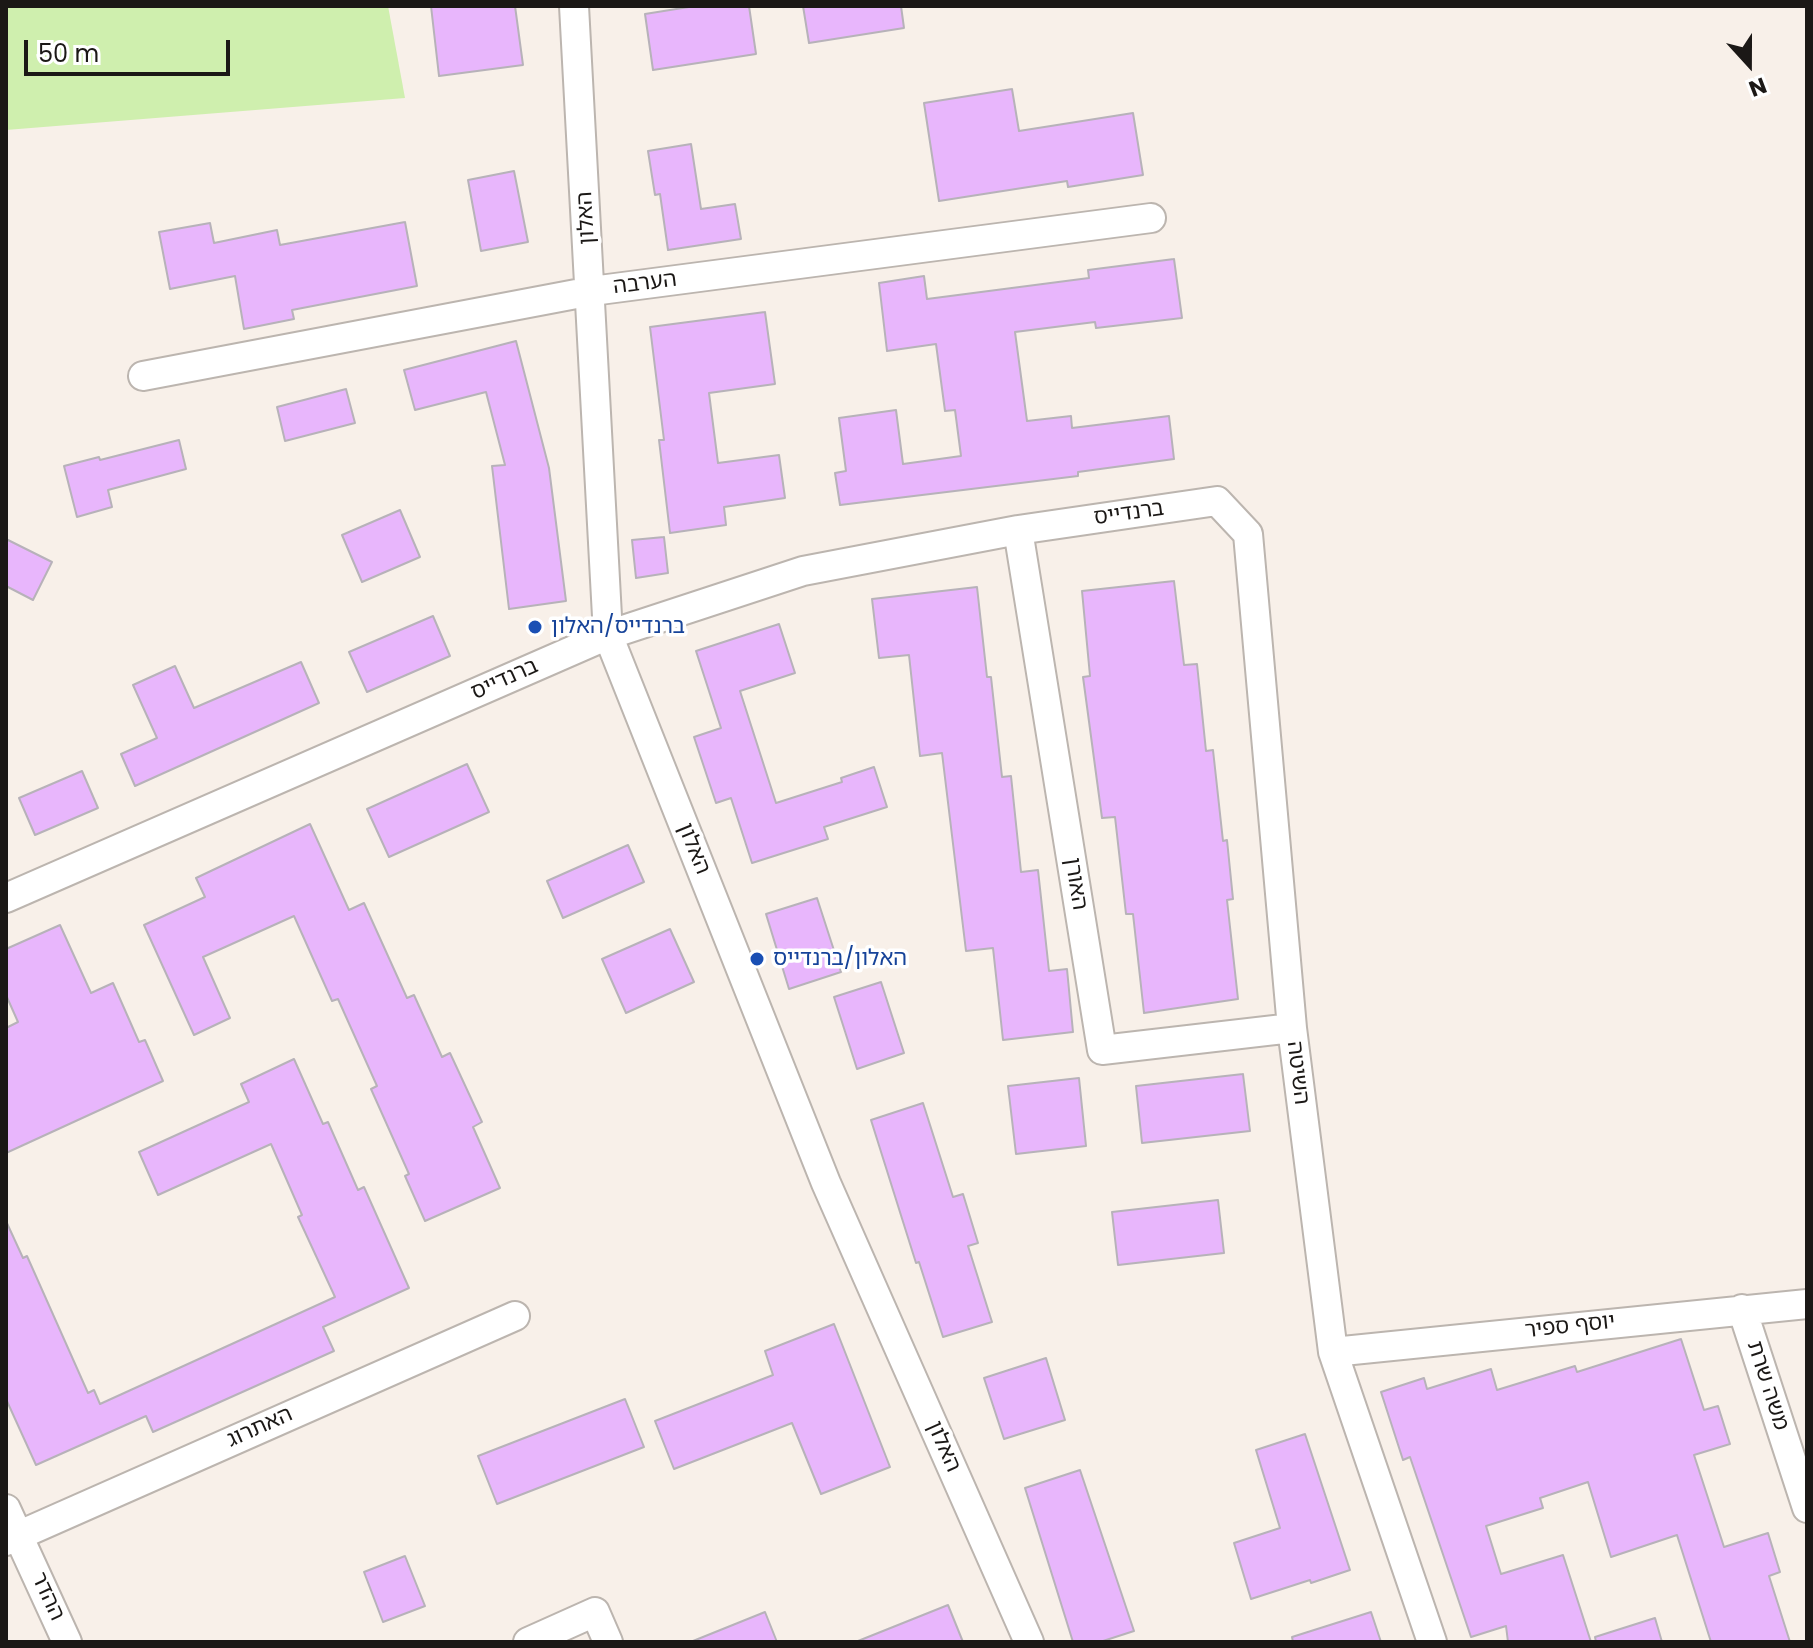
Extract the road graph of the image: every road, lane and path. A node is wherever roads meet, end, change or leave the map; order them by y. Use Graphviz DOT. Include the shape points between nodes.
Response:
graph roads {
  1 [pos="574,6"];
  2 [pos="1151,218"];
  3 [pos="592,291"];
  4 [pos="143,376"];
  5 [pos="1217,501"];
  6 [pos="1018,530"];
  7 [pos="608,635"];
  8 [pos="6,898"];
  9 [pos="1292,1028"];
  10 [pos="1807,1304"];
  11 [pos="1742,1309"];
  12 [pos="515,1316"];
  13 [pos="1333,1352"];
  14 [pos="1807,1508"];
  15 [pos="6,1509"];
  16 [pos="12,1538"];
  17 [pos="67,1642"];
  18 [pos="528,1642"];
  19 [pos="608,1642"];
  20 [pos="1029,1642"];
  21 [pos="1432,1642"];
  1 -- 3 [label="street, האלון"];
  2 -- 3 [label="street, הערבה"];
  3 -- 4 [label="street, הערבה"];
  3 -- 7 [label="street, האלון"];
  5 -- 6 [label="street, ברנדייס"];
  5 -- 9 [label="street, השיטה" via="1248,534"];
  6 -- 7 [label="street, ברנדייס" via="803,571"];
  6 -- 9 [label="street, האורן" via="1102,1050"];
  7 -- 8 [label="street, ברנדייס"];
  7 -- 20 [label="street, האלון" via="826,1183"];
  9 -- 13 [label="street, השיטה"];
  10 -- 11 [label="street, יוסף ספיר"];
  11 -- 13 [label="street, יוסף ספיר"];
  11 -- 14 [label="street, משה שרת"];
  12 -- 16 [label="street, האתרוג"];
  13 -- 21 [label="street, השיטה"];
  15 -- 16 [label="street, ההדר"];
  16 -- 17 [label="street, ההדר"];
  18 -- 19 [label="street" via="595,1612"];
}
